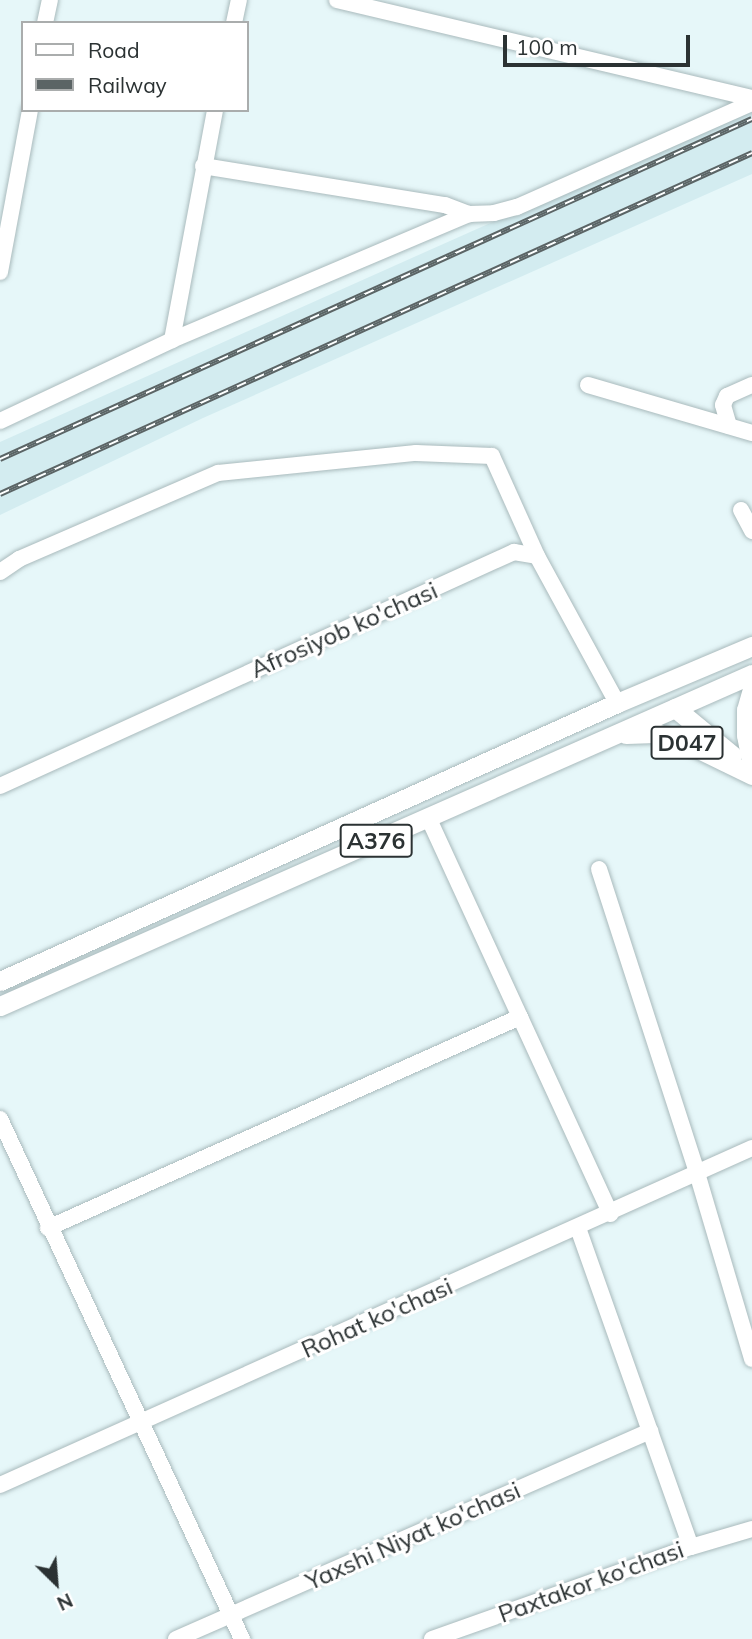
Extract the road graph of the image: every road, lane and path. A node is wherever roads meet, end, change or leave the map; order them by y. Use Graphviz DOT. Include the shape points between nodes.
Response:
graph roads {
  1 [pos="50,0"];
  2 [pos="239,0"];
  3 [pos="337,0"];
  4 [pos="46,21"];
  5 [pos="234,21"];
  6 [pos="752,100"];
  7 [pos="30,112"];
  8 [pos="215,112"];
  9 [pos="203,166"];
  10 [pos="469,214"];
  11 [pos="0,272"];
  12 [pos="172,340"];
  13 [pos="588,385"];
  14 [pos="752,385"];
  15 [pos="0,421"];
  16 [pos="729,426"];
  17 [pos="752,433"];
  18 [pos="741,510"];
  19 [pos="752,531"];
  20 [pos="537,556"];
  21 [pos="0,572"];
  22 [pos="752,646"];
  23 [pos="752,674"];
  24 [pos="752,690"];
  25 [pos="617,703"];
  26 [pos="675,708"];
  27 [pos="615,735"];
  28 [pos="752,766"];
  29 [pos="752,773"];
  30 [pos="0,786"];
  31 [pos="428,817"];
  32 [pos="599,869"];
  33 [pos="0,981"];
  34 [pos="0,1006"];
  35 [pos="520,1017"];
  36 [pos="0,1119"];
  37 [pos="752,1148"];
  38 [pos="696,1173"];
  39 [pos="611,1213"];
  40 [pos="48,1228"];
  41 [pos="578,1228"];
  42 [pos="752,1359"];
  43 [pos="142,1423"];
  44 [pos="650,1431"];
  45 [pos="0,1485"];
  46 [pos="752,1529"];
  47 [pos="691,1547"];
  48 [pos="231,1616"];
  49 [pos="176,1639"];
  50 [pos="242,1639"];
  51 [pos="432,1639"];
  1 -- 4 [label="street"];
  2 -- 5 [label="street"];
  3 -- 6 [label="street"];
  6 -- 10 [label="street" via="517,207"];
  7 -- 11 [label="street"];
  8 -- 9 [label="street"];
  9 -- 10 [label="street" via="444,205"];
  9 -- 12 [label="street"];
  10 -- 12 [label="street"];
  12 -- 15 [label="street"];
  13 -- 16 [label="street"];
  14 -- 16 [label="street" via="726,396 723,405"];
  16 -- 17 [label="street"];
  18 -- 19 [label="street"];
  20 -- 21 [label="street" via="492,456 416,453 218,473 19,559"];
  20 -- 25 [label="street"];
  20 -- 30 [label="street, Afrosiyob ko'chasi" via="514,552"];
  22 -- 25 [label="main road"];
  23 -- 26 [label="main road, A376"];
  24 -- 28 [label="main road, D047" via="746,735"];
  25 -- 33 [label="main road"];
  26 -- 27 [label="main road, A376"];
  26 -- 29 [label="main road, D047"];
  27 -- 29 [label="main road, D047" via="655,733"];
  27 -- 31 [label="main road, A376"];
  31 -- 34 [label="main road, A376"];
  31 -- 35 [label="street"];
  32 -- 38 [label="street"];
  35 -- 39 [label="street"];
  35 -- 40 [label="street"];
  36 -- 40 [label="street"];
  37 -- 38 [label="street, Rohat ko'chasi"];
  38 -- 39 [label="street, Rohat ko'chasi"];
  38 -- 42 [label="street"];
  39 -- 41 [label="street, Rohat ko'chasi"];
  40 -- 43 [label="street"];
  41 -- 43 [label="street, Rohat ko'chasi"];
  41 -- 44 [label="street"];
  43 -- 45 [label="street, Rohat ko'chasi"];
  43 -- 48 [label="street"];
  44 -- 47 [label="street"];
  44 -- 48 [label="street, Yaxshi Niyat ko'chasi"];
  46 -- 47 [label="street, Paxtakor ko'chasi"];
  47 -- 51 [label="street, Paxtakor ko'chasi"];
  48 -- 49 [label="street, Yaxshi Niyat ko'chasi"];
  48 -- 50 [label="street"];
}
